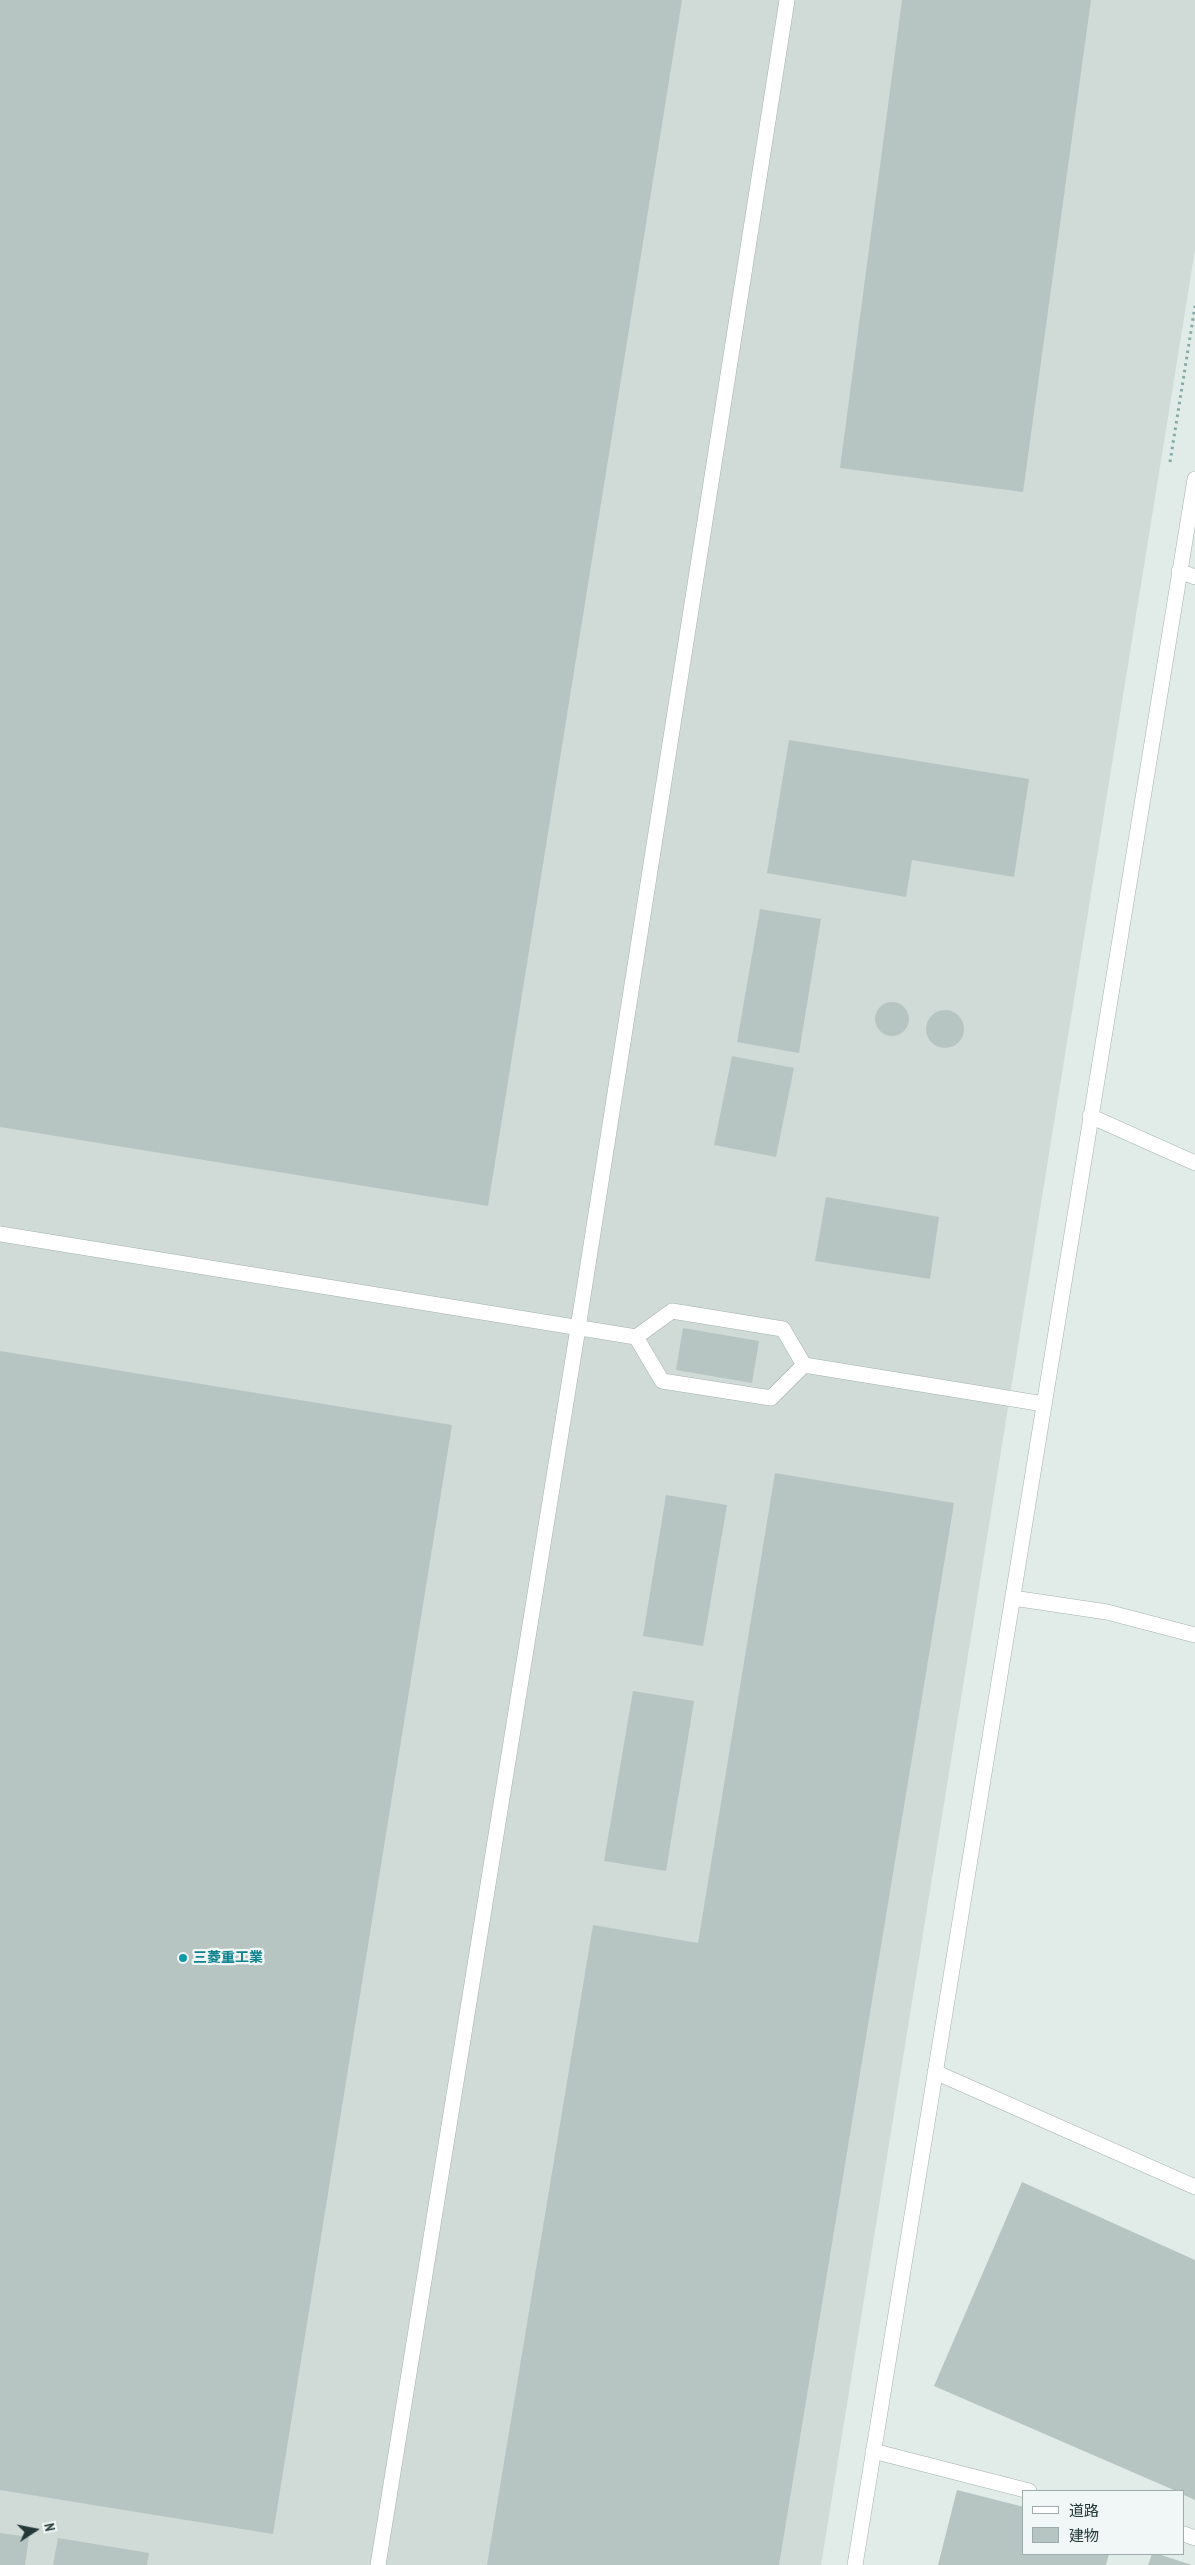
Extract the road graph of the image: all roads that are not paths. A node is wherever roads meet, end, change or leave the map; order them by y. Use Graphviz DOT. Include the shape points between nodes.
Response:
graph roads {
  1 [pos="787,0"];
  2 [pos="1195,479"];
  3 [pos="1191,527"];
  4 [pos="1179,571"];
  5 [pos="1195,577"];
  6 [pos="1090,1116"];
  7 [pos="1195,1163"];
  8 [pos="0,1234"];
  9 [pos="578,1328"];
  10 [pos="636,1338"];
  11 [pos="804,1365"];
  12 [pos="1044,1404"];
  13 [pos="1013,1598"];
  14 [pos="1195,1635"];
  15 [pos="936,2072"];
  16 [pos="1195,2188"];
  17 [pos="873,2451"];
  18 [pos="1025,2490"];
  19 [pos="378,2565"];
  20 [pos="855,2565"];
  1 -- 9 [label="street"];
  2 -- 3 [label="street"];
  3 -- 4 [label="street"];
  4 -- 5 [label="street"];
  4 -- 6 [label="street"];
  6 -- 7 [label="street"];
  6 -- 12 [label="street"];
  8 -- 9 [label="street"];
  9 -- 10 [label="street"];
  9 -- 19 [label="street"];
  10 -- 11 [label="street" via="672,1311 784,1330"];
  10 -- 11 [label="street" via="662,1381 671,1383 771,1398"];
  11 -- 12 [label="street"];
  12 -- 13 [label="street"];
  13 -- 14 [label="street" via="1107,1612"];
  13 -- 15 [label="street"];
  15 -- 16 [label="street"];
  15 -- 17 [label="street"];
  17 -- 18 [label="street"];
  17 -- 20 [label="street"];
}
